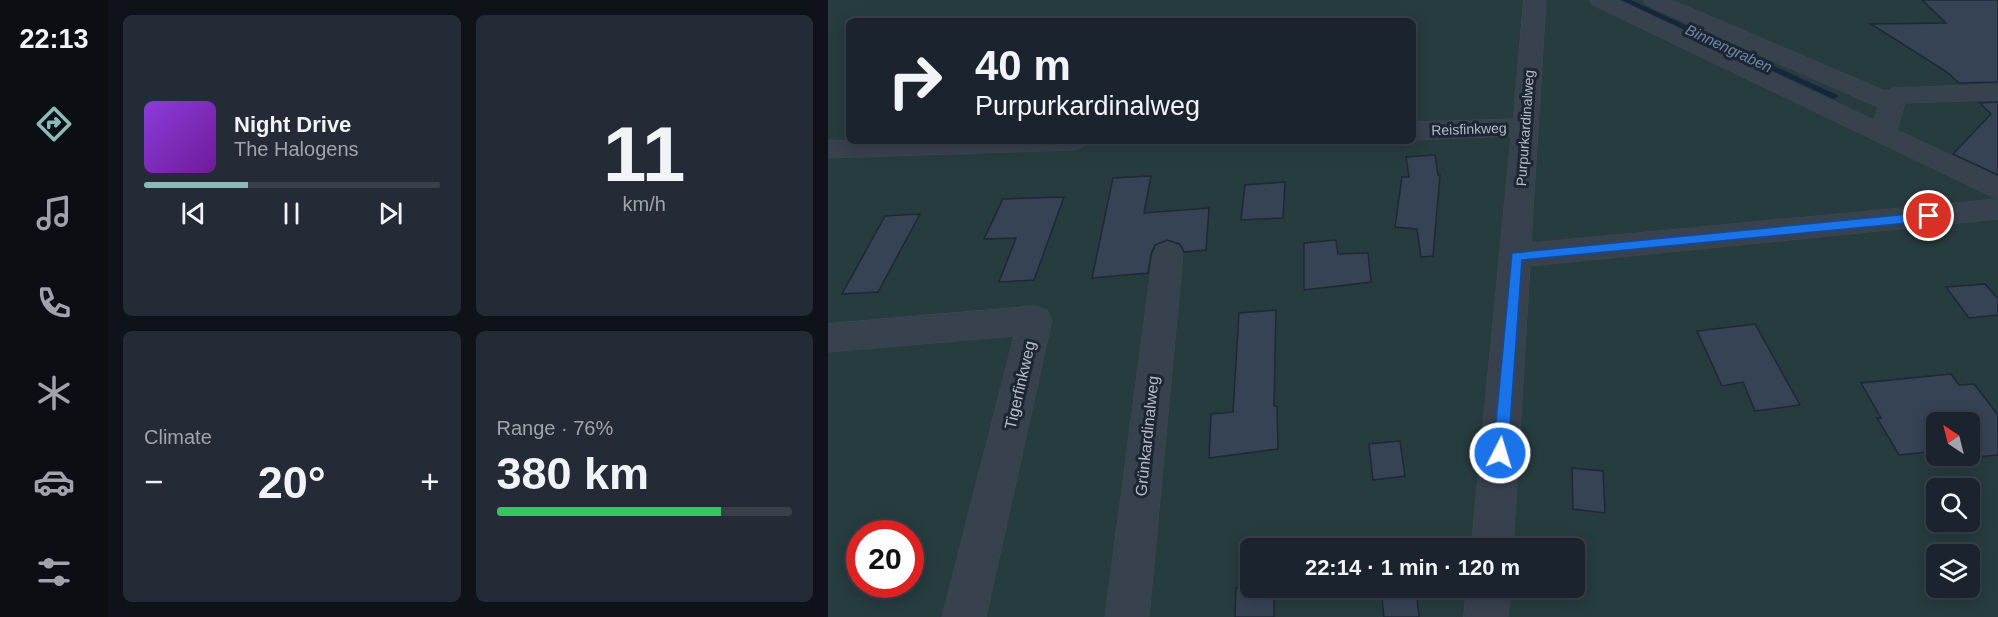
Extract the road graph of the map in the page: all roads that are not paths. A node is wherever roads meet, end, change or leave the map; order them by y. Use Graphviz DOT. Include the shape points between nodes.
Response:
graph roads {
  1 [pos="1535,0"];
  2 [pos="1601,0"];
  3 [pos="1654,0"];
  4 [pos="1998,92"];
  5 [pos="1892,104"];
  6 [pos="1525,127"];
  7 [pos="1416,131"];
  8 [pos="1883,134"];
  9 [pos="969,144"];
  10 [pos="828,148"];
  11 [pos="1998,189"];
  12 [pos="1998,210"];
  13 [pos="1168,254"];
  14 [pos="1516,256"];
  15 [pos="828,338"];
  16 [pos="1493,538"];
  17 [pos="1488,598"];
  18 [pos="964,617"];
  19 [pos="1126,617"];
  20 [pos="1486,617"];
  1 -- 6 [label="lane, Purpurkardinalweg"];
  2 -- 8 [label="lane"];
  3 -- 5 [label="lane"];
  4 -- 5 [label="lane" via="1894,96"];
  5 -- 8 [label="lane"];
  6 -- 7 [label="lane, Reisfinkweg"];
  6 -- 14 [label="lane, Purpurkardinalweg"];
  8 -- 11 [label="lane"];
  9 -- 10 [label="lane"];
  12 -- 14 [label="lane"];
  13 -- 19 [label="lane, Grünkardinalweg"];
  14 -- 16 [label="lane, Purpurkardinalweg"];
  15 -- 18 [label="lane, Tigerfinkweg" via="1035,320"];
  17 -- 20 [label="lane"];
}
